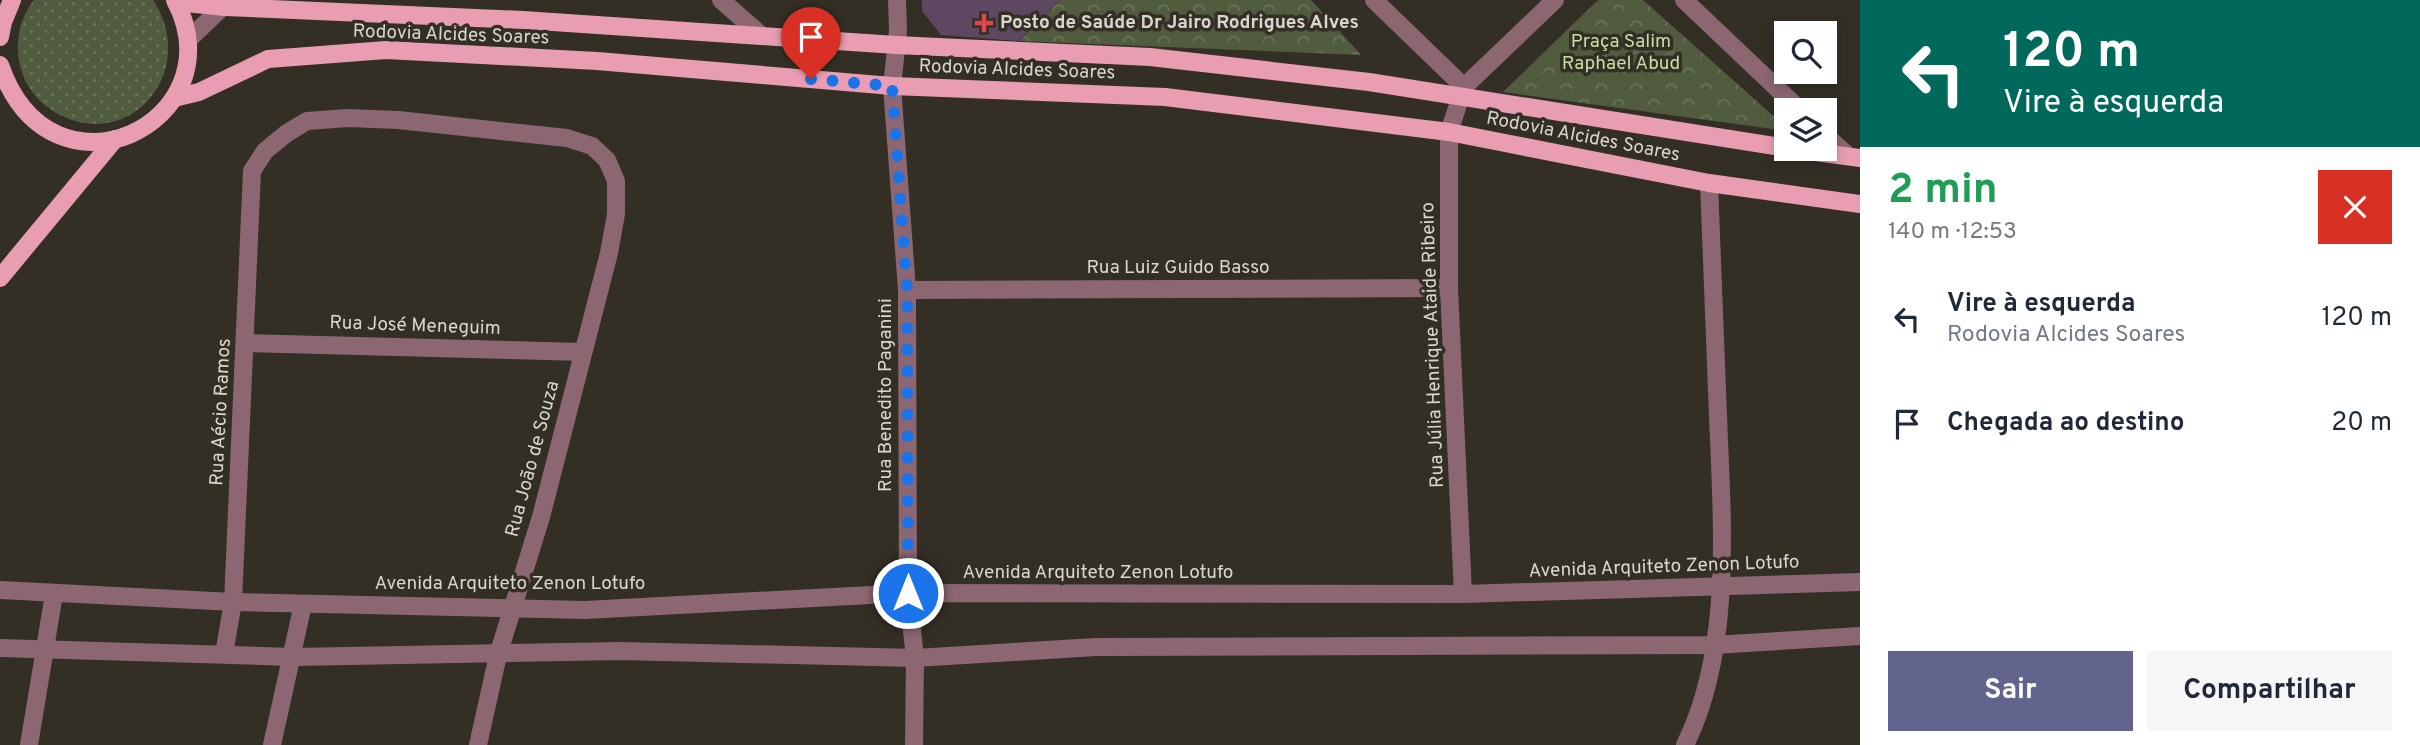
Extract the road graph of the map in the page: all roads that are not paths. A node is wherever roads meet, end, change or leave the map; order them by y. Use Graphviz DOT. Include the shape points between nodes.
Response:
graph roads {
  1 [pos="12,0"];
  2 [pos="721,0"];
  3 [pos="897,0"];
  4 [pos="1374,0"];
  5 [pos="1555,0"];
  6 [pos="1684,0"];
  7 [pos="176,1"];
  8 [pos="228,4"];
  9 [pos="762,36"];
  10 [pos="0,37"];
  11 [pos="188,40"];
  12 [pos="896,45"];
  13 [pos="0,65"];
  14 [pos="892,86"];
  15 [pos="1462,92"];
  16 [pos="174,97"];
  17 [pos="1787,98"];
  18 [pos="1448,132"];
  19 [pos="115,139"];
  20 [pos="1837,144"];
  21 [pos="1774,146"];
  22 [pos="1854,157"];
  23 [pos="616,181"];
  24 [pos="1709,183"];
  25 [pos="1860,204"];
  26 [pos="0,278"];
  27 [pos="1449,288"];
  28 [pos="907,290"];
  29 [pos="246,343"];
  30 [pos="583,352"];
  31 [pos="1860,582"];
  32 [pos="1721,587"];
  33 [pos="0,590"];
  34 [pos="908,593"];
  35 [pos="54,594"];
  36 [pos="1463,594"];
  37 [pos="233,603"];
  38 [pos="303,604"];
  39 [pos="512,608"];
  40 [pos="1860,636"];
  41 [pos="1714,645"];
  42 [pos="0,648"];
  43 [pos="45,648"];
  44 [pos="224,654"];
  45 [pos="498,654"];
  46 [pos="293,657"];
  47 [pos="915,658"];
  48 [pos="29,745"];
  49 [pos="272,745"];
  50 [pos="478,745"];
  51 [pos="914,745"];
  52 [pos="1685,745"];
  1 -- 10 [label="main road"];
  2 -- 9 [label="street"];
  3 -- 12 [label="street, Rua Benedito Paganini"];
  4 -- 15 [label="street"];
  5 -- 15 [label="street"];
  6 -- 17 [label="street"];
  7 -- 8 [label="main road, Rodovia Alcides Soares"];
  7 -- 11 [label="main road, Rodovia Alcides Soares"];
  8 -- 9 [label="main road, Rodovia Alcides Soares"];
  8 -- 11 [label="street"];
  9 -- 12 [label="main road, Rodovia Alcides Soares"];
  11 -- 16 [label="main road, Rodovia Alcides Soares" via="183,80"];
  12 -- 14 [label="street, Rua Benedito Paganini"];
  12 -- 15 [label="main road, Rodovia Alcides Soares" via="1150,57"];
  13 -- 19 [label="main road, Rodovia Alcides Soares" via="15,100 44,128 78,141"];
  14 -- 16 [label="main road, Rodovia Alcides Soares" via="597,61 386,50 268,59 199,92"];
  14 -- 18 [label="main road, Rodovia Alcides Soares" via="1165,97"];
  14 -- 28 [label="street, Rua Benedito Paganini"];
  15 -- 18 [label="street, Rua Júlia Henrique Ataide Ribeiro"];
  15 -- 21 [label="main road, Rodovia Alcides Soares"];
  16 -- 19 [label="main road, Rodovia Alcides Soares" via="148,125"];
  18 -- 24 [label="main road, Rodovia Alcides Soares"];
  18 -- 27 [label="street, Rua Júlia Henrique Ataide Ribeiro"];
  19 -- 26 [label="main road"];
  20 -- 22 [label="street"];
  23 -- 29 [label="street, Rua Aécio Ramos" via="607,160 592,146 567,138 398,120 307,121 265,151 252,171"];
  23 -- 30 [label="street, Rua João de Souza" via="609,253"];
  24 -- 25 [label="main road, Rodovia Alcides Soares"];
  24 -- 32 [label="street"];
  27 -- 28 [label="street, Rua Luiz Guido Basso"];
  27 -- 36 [label="street, Rua Júlia Henrique Ataide Ribeiro"];
  28 -- 34 [label="street, Rua Benedito Paganini"];
  29 -- 30 [label="street, Rua José Meneguim"];
  29 -- 37 [label="street, Rua Aécio Ramos"];
  30 -- 39 [label="street, Rua João de Souza" via="541,517"];
  31 -- 32 [label="street, Avenida Arquiteto Zenon Lotufo"];
  32 -- 36 [label="street, Avenida Arquiteto Zenon Lotufo"];
  32 -- 41 [label="street"];
  33 -- 35 [label="street, Avenida Arquiteto Zenon Lotufo"];
  34 -- 36 [label="street, Avenida Arquiteto Zenon Lotufo"];
  34 -- 39 [label="street, Avenida Arquiteto Zenon Lotufo" via="585,610"];
  34 -- 47 [label="street, Rua Benedito Paganini"];
  35 -- 37 [label="street, Avenida Arquiteto Zenon Lotufo"];
  35 -- 43 [label="street"];
  37 -- 38 [label="street, Avenida Arquiteto Zenon Lotufo"];
  37 -- 44 [label="street, Rua Aécio Ramos"];
  38 -- 39 [label="street, Avenida Arquiteto Zenon Lotufo"];
  38 -- 46 [label="street"];
  39 -- 45 [label="street, Rua João de Souza"];
  40 -- 41 [label="street"];
  41 -- 47 [label="street" via="1096,647"];
  41 -- 52 [label="street" via="1696,722"];
  42 -- 43 [label="street"];
  43 -- 44 [label="street"];
  43 -- 48 [label="street"];
  44 -- 46 [label="street"];
  45 -- 46 [label="street"];
  45 -- 47 [label="street" via="621,651"];
  45 -- 50 [label="street, Rua João de Souza"];
  46 -- 49 [label="street"];
  47 -- 51 [label="street, Rua Benedito Paganini"];
}
